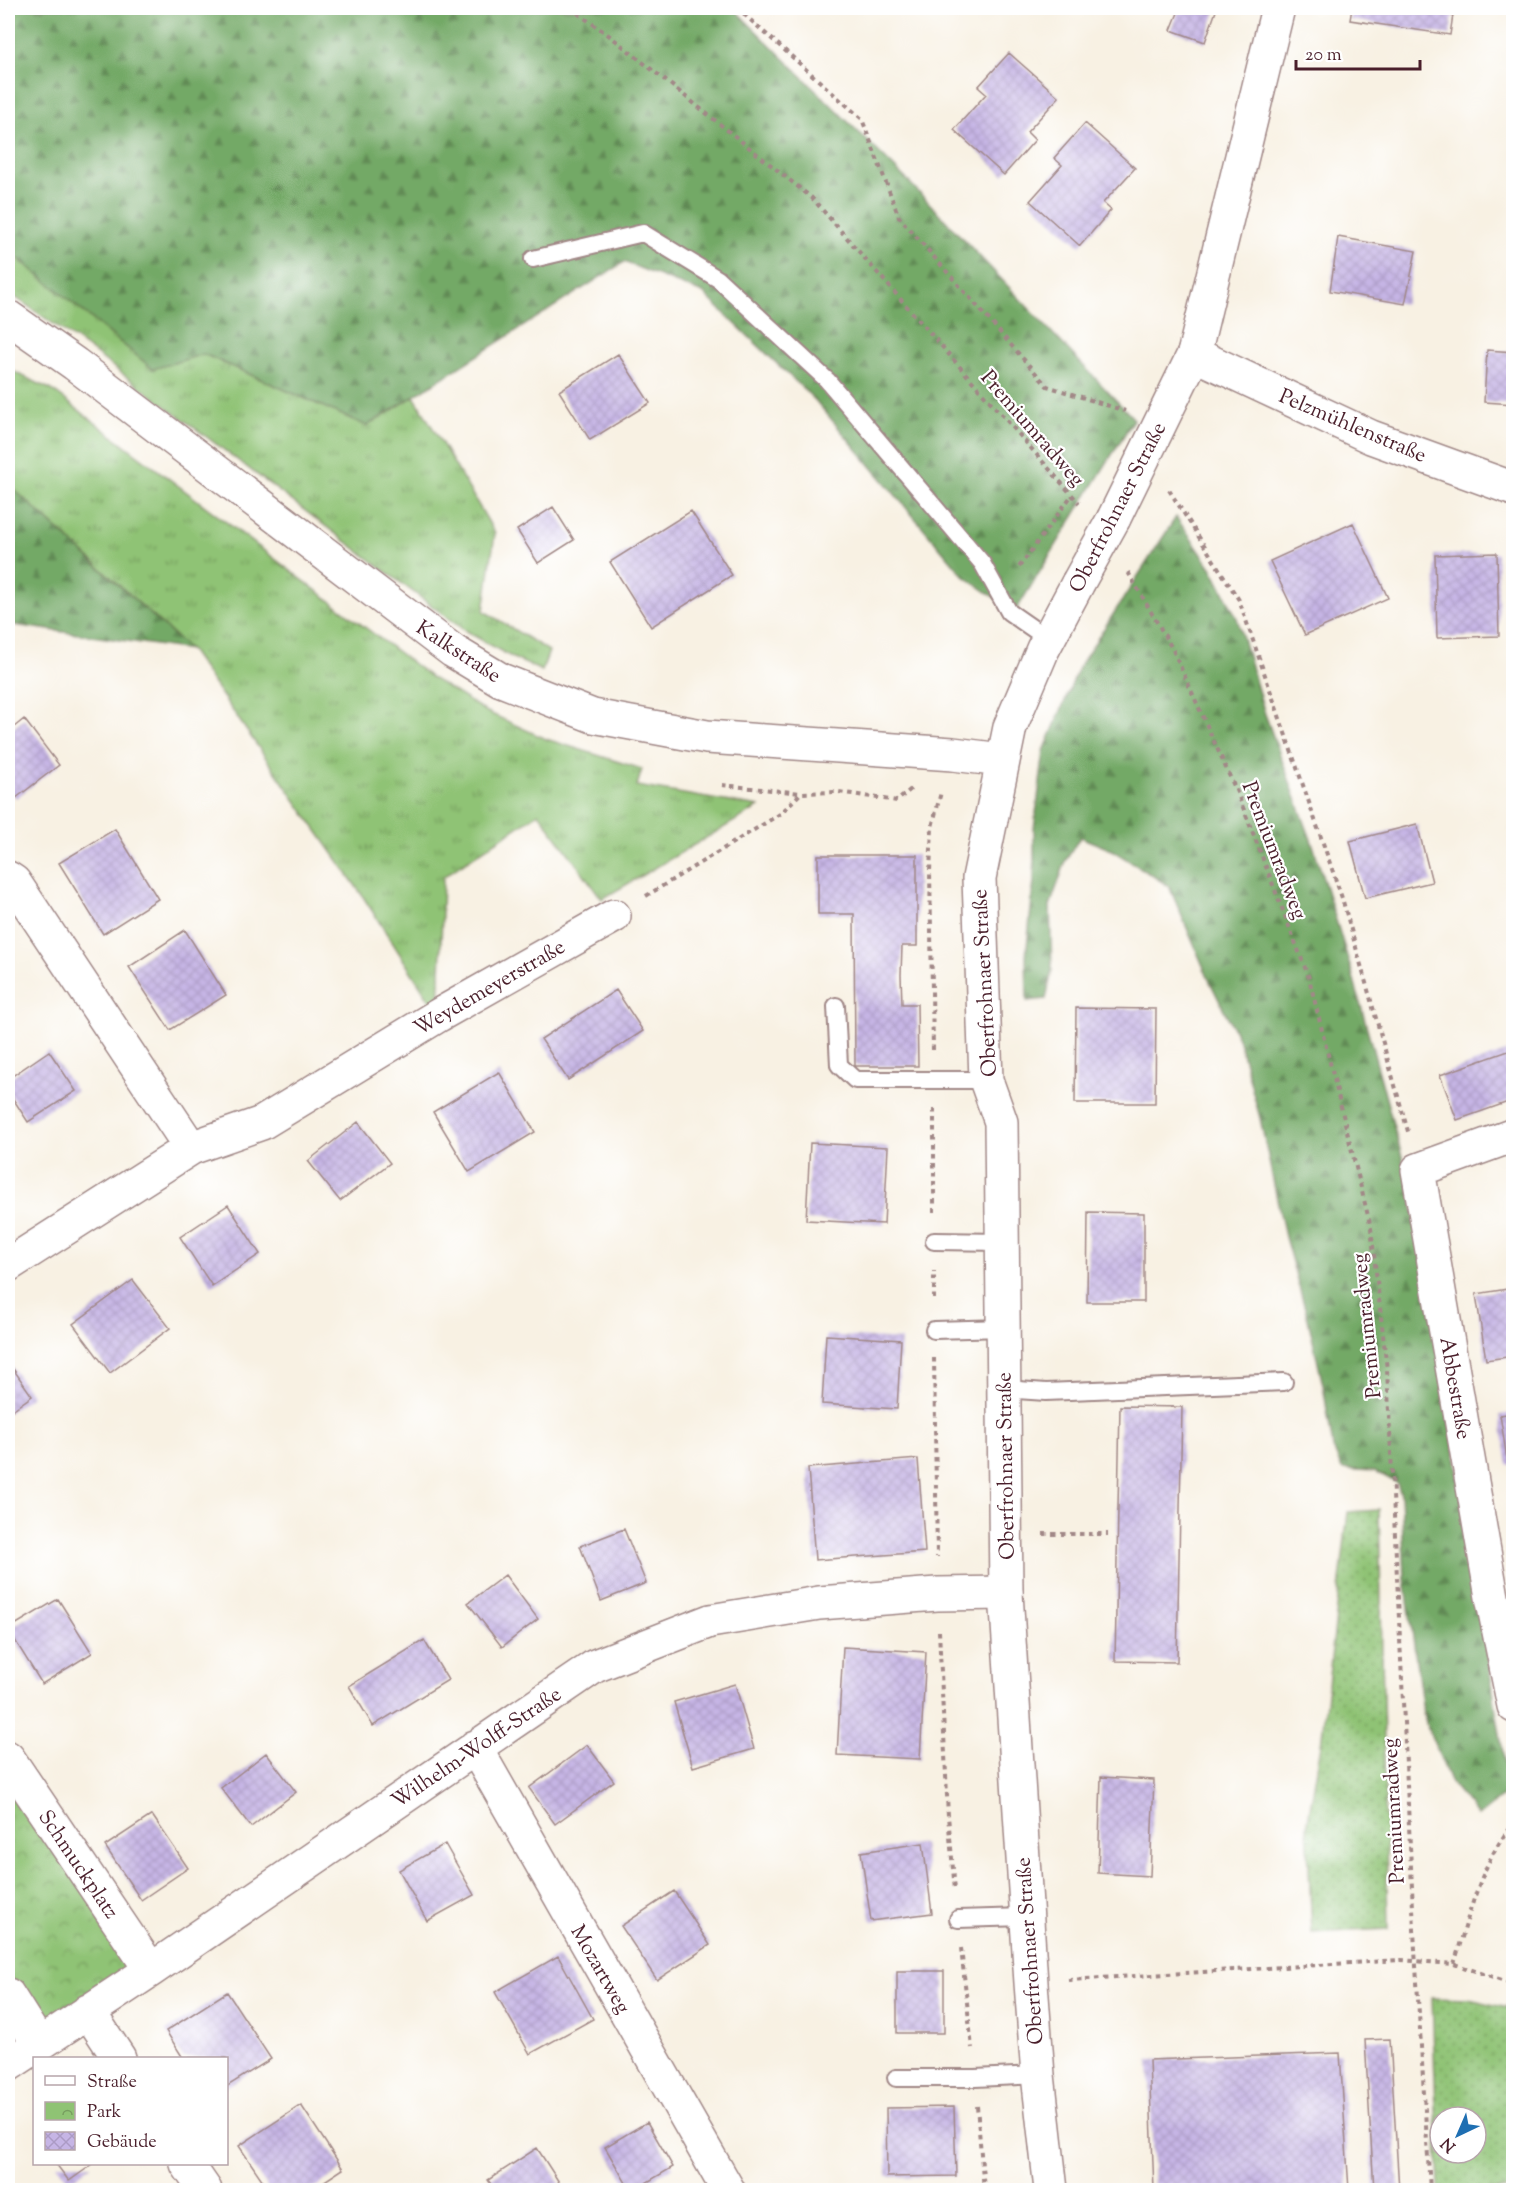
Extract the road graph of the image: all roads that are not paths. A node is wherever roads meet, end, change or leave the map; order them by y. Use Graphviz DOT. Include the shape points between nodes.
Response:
graph roads {
  1 [pos="1278,8"];
  2 [pos="533,259"];
  3 [pos="8,317"];
  4 [pos="1194,354"];
  5 [pos="1514,489"];
  6 [pos="1048,639"];
  7 [pos="1002,760"];
  8 [pos="8,878"];
  9 [pos="614,916"];
  10 [pos="836,1006"];
  11 [pos="986,1080"];
  12 [pos="1514,1135"];
  13 [pos="191,1148"];
  14 [pos="934,1241"];
  15 [pos="1003,1242"];
  16 [pos="8,1266"];
  17 [pos="1003,1328"];
  18 [pos="934,1330"];
  19 [pos="1284,1382"];
  20 [pos="1004,1389"];
  21 [pos="1006,1593"];
  22 [pos="1514,1706"];
  23 [pos="475,1748"];
  24 [pos="8,1758"];
  25 [pos="1026,1917"];
  26 [pos="958,1919"];
  27 [pos="151,1970"];
  28 [pos="8,1995"];
  29 [pos="88,2011"];
  30 [pos="39,2044"];
  31 [pos="118,2057"];
  32 [pos="8,2064"];
  33 [pos="1038,2075"];
  34 [pos="896,2078"];
  35 [pos="188,2165"];
  36 [pos="205,2190"];
  37 [pos="728,2190"];
  38 [pos="1051,2190"];
  1 -- 4 [label="street, Oberfrohnaer Straße"];
  2 -- 6 [label="lane" via="643,232 718,279 827,380 982,563 1009,612"];
  3 -- 7 [label="street, Kalkstraße" via="453,651 501,680 593,716 707,737"];
  4 -- 5 [label="street, Pelzmühlenstraße" via="1371,437"];
  4 -- 6 [label="street, Oberfrohnaer Straße, bridge" via="1114,518"];
  6 -- 7 [label="street, Oberfrohnaer Straße" via="1010,727"];
  7 -- 11 [label="street, Oberfrohnaer Straße" via="979,878"];
  8 -- 13 [label="street"];
  9 -- 13 [label="street, Weydemeyerstraße" via="439,1015 262,1123"];
  10 -- 11 [label="lane" via="839,1065 855,1080"];
  11 -- 15 [label="street, Oberfrohnaer Straße" via="1001,1122"];
  12 -- 22 [label="street, Abbestraße" via="1418,1170"];
  13 -- 16 [label="street, Weydemeyerstraße"];
  14 -- 15 [label="lane"];
  15 -- 17 [label="street, Oberfrohnaer Straße"];
  17 -- 18 [label="lane"];
  17 -- 20 [label="street, Oberfrohnaer Straße"];
  19 -- 20 [label="lane" via="1046,1392"];
  20 -- 21 [label="street, Oberfrohnaer Straße"];
  21 -- 23 [label="street, Wilhelm-Wolff-Straße" via="819,1603 710,1621 596,1666"];
  21 -- 25 [label="street, Oberfrohnaer Straße"];
  23 -- 27 [label="street, Wilhelm-Wolff-Straße"];
  23 -- 37 [label="street, Mozartweg"];
  24 -- 27 [label="street, Schmuckplatz"];
  25 -- 26 [label="lane"];
  25 -- 33 [label="street, Oberfrohnaer Straße"];
  27 -- 29 [label="street, Wilhelm-Wolff-Straße"];
  28 -- 30 [label="street"];
  29 -- 30 [label="street, Wilhelm-Wolff-Straße"];
  29 -- 31 [label="street"];
  30 -- 32 [label="street, Wilhelm-Wolff-Straße"];
  33 -- 34 [label="lane"];
  33 -- 38 [label="street, Oberfrohnaer Straße"];
  35 -- 36 [label="street"];
}
